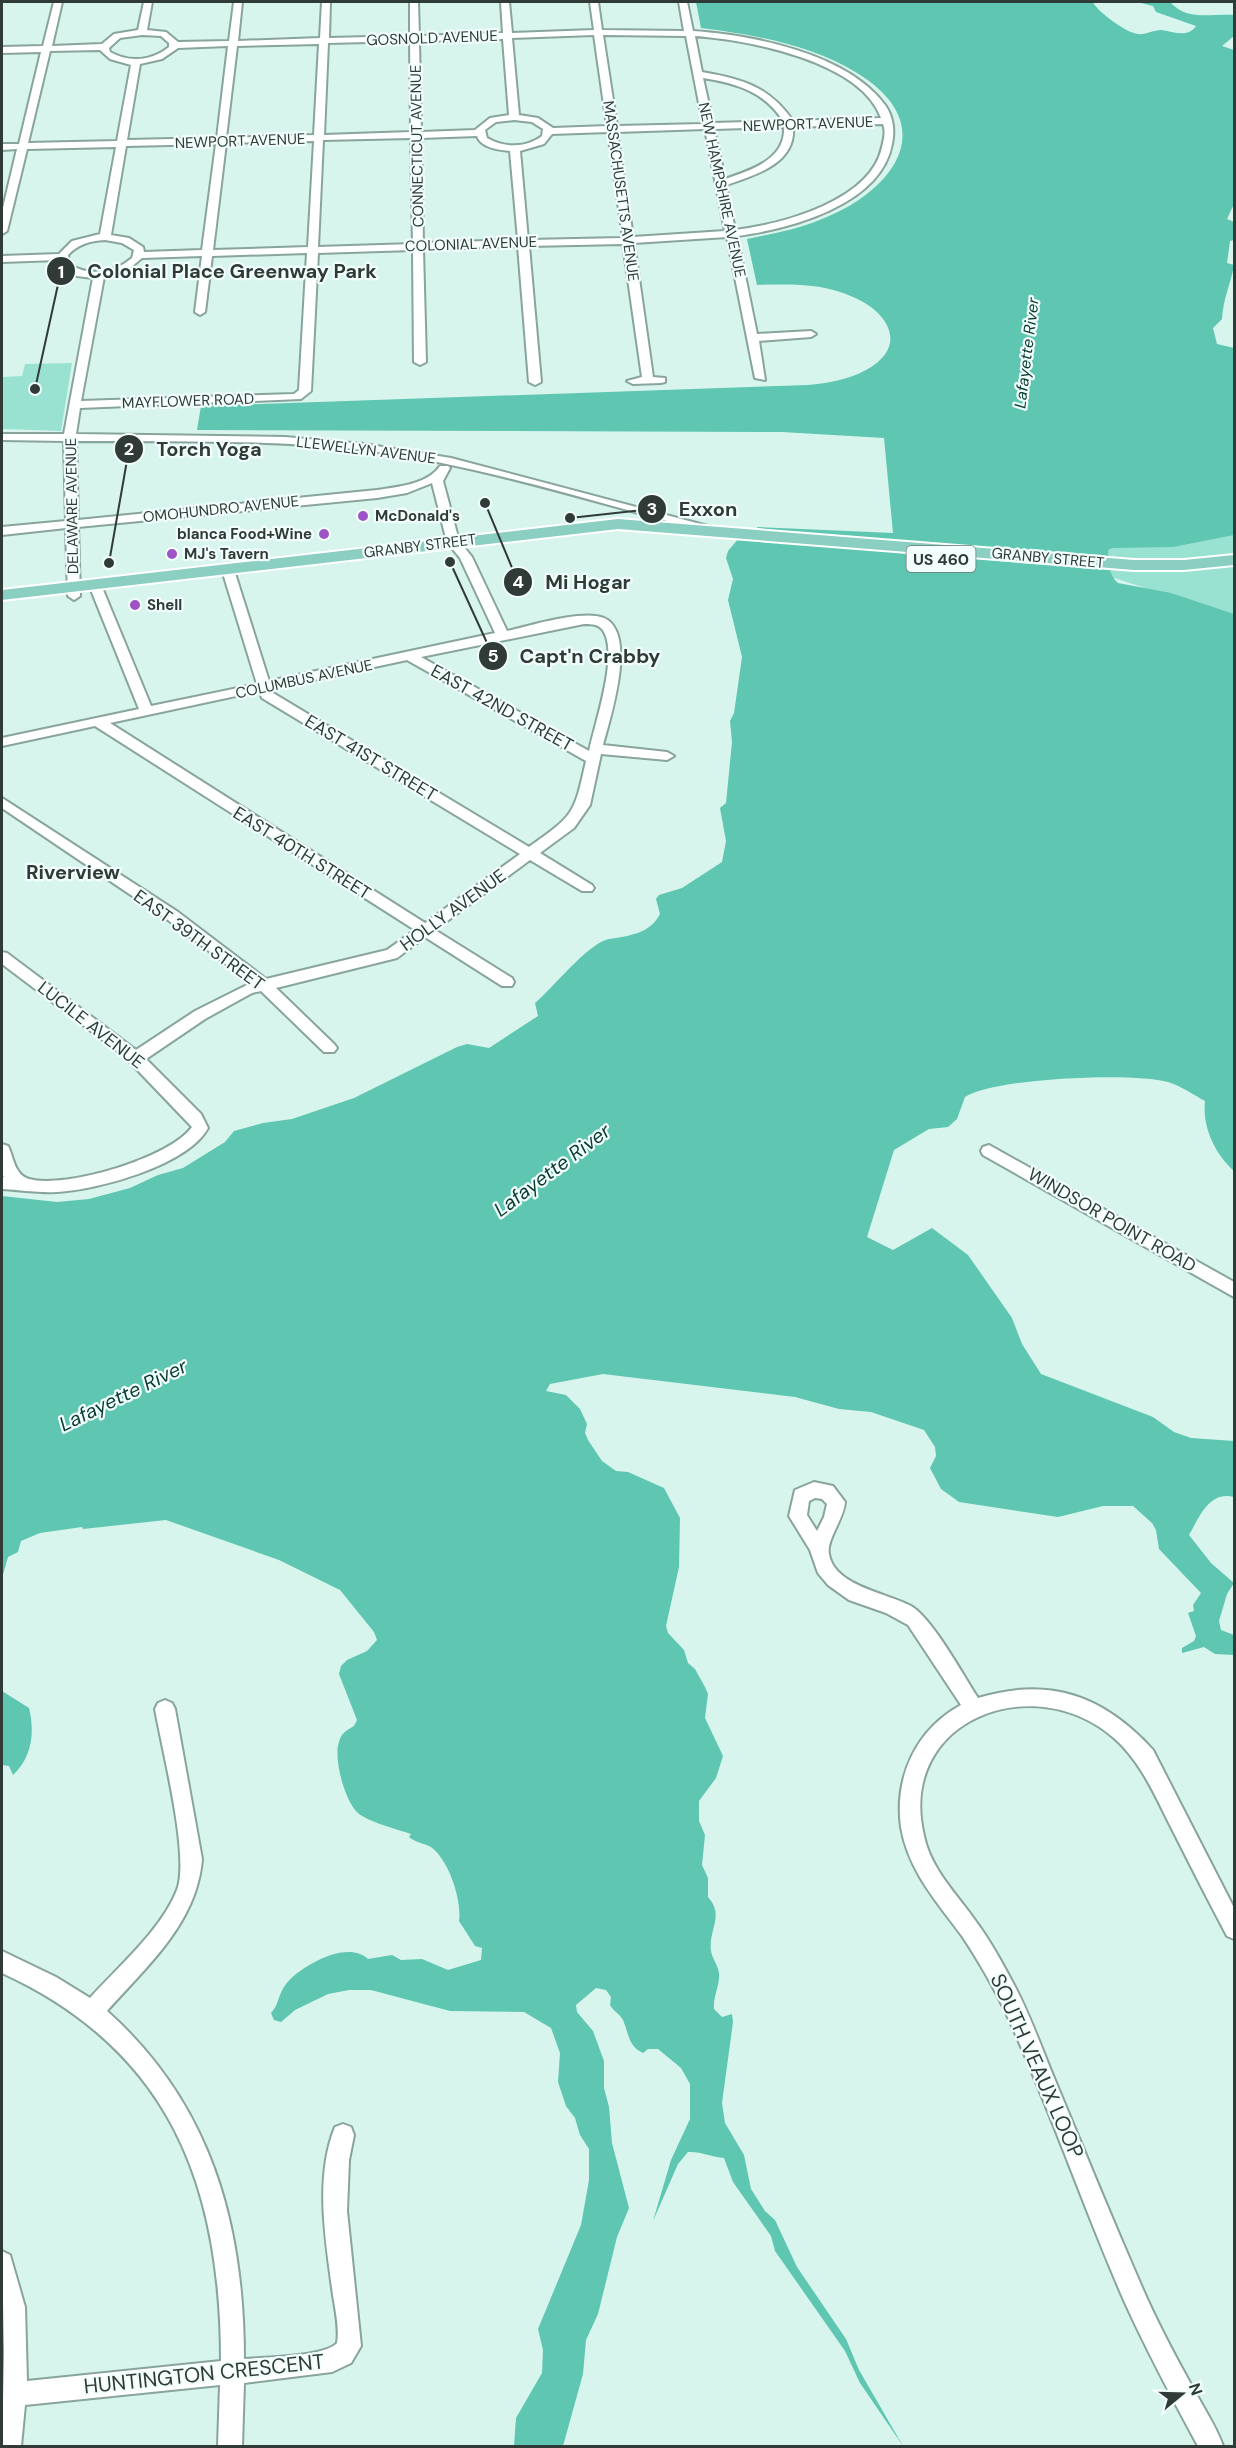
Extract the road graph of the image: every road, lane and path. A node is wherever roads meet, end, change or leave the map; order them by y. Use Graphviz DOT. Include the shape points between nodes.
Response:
graph roads {
  1 [pos="58,2"];
  2 [pos="148,2"];
  3 [pos="238,2"];
  4 [pos="326,2"];
  5 [pos="414,2"];
  6 [pos="505,2"];
  7 [pos="594,2"];
  8 [pos="683,2"];
  9 [pos="142,32"];
  10 [pos="690,33"];
  11 [pos="598,34"];
  12 [pos="508,36"];
  13 [pos="415,39"];
  14 [pos="324,42"];
  15 [pos="232,44"];
  16 [pos="174,45"];
  17 [pos="104,47"];
  18 [pos="45,49"];
  19 [pos="2,50"];
  20 [pos="136,61"];
  21 [pos="698,74"];
  22 [pos="514,117"];
  23 [pos="887,121"];
  24 [pos="791,124"];
  25 [pos="709,126"];
  26 [pos="613,129"];
  27 [pos="549,131"];
  28 [pos="479,133"];
  29 [pos="417,135"];
  30 [pos="319,138"];
  31 [pos="220,141"];
  32 [pos="121,144"];
  33 [pos="2,147"];
  34 [pos="22,147"];
  35 [pos="515,148"];
  36 [pos="721,183"];
  37 [pos="2,231"];
  38 [pos="731,234"];
  39 [pos="105,237"];
  40 [pos="628,239"];
  41 [pos="523,243"];
  42 [pos="418,246"];
  43 [pos="313,249"];
  44 [pos="207,253"];
  45 [pos="139,255"];
  46 [pos="62,257"];
  47 [pos="2,259"];
  48 [pos="99,275"];
  49 [pos="200,312"];
  50 [pos="811,334"];
  51 [pos="753,338"];
  52 [pos="420,362"];
  53 [pos="761,378"];
  54 [pos="648,380"];
  55 [pos="661,380"];
  56 [pos="633,381"];
  57 [pos="534,383"];
  58 [pos="75,405"];
  59 [pos="2,437"];
  60 [pos="69,438"];
  61 [pos="451,462"];
  62 [pos="438,477"];
  63 [pos="72,524"];
  64 [pos="2,531"];
  65 [pos="720,536"];
  66 [pos="456,545"];
  67 [pos="1234,560"];
  68 [pos="1162,571"];
  69 [pos="1234,573"];
  70 [pos="229,574"];
  71 [pos="96,589"];
  72 [pos="74,592"];
  73 [pos="2,595"];
  74 [pos="2,603"];
  75 [pos="606,624"];
  76 [pos="503,636"];
  77 [pos="410,656"];
  78 [pos="264,688"];
  79 [pos="147,712"];
  80 [pos="98,722"];
  81 [pos="2,742"];
  82 [pos="596,754"];
  83 [pos="667,756"];
  84 [pos="2,802"];
  85 [pos="532,853"];
  86 [pos="587,888"];
  87 [pos="426,931"];
  88 [pos="2,957"];
  89 [pos="507,982"];
  90 [pos="263,985"];
  91 [pos="329,1048"];
  92 [pos="136,1058"];
  93 [pos="2,1150"];
  94 [pos="989,1150"];
  95 [pos="2,1183"];
  96 [pos="22,1183"];
  97 [pos="1234,1290"];
  98 [pos="819,1549"];
  99 [pos="974,1708"];
  100 [pos="165,1709"];
  101 [pos="1234,1929"];
  102 [pos="2,1962"];
  103 [pos="92,2012"];
  104 [pos="343,2135"];
  105 [pos="2,2263"];
  106 [pos="233,2372"];
  107 [pos="8,2394"];
  108 [pos="9,2446"];
  109 [pos="230,2446"];
  110 [pos="1211,2446"];
  1 -- 18 [label="street"];
  2 -- 9 [label="street"];
  3 -- 15 [label="street"];
  4 -- 14 [label="street"];
  5 -- 13 [label="street, CONNECTICUT AVENUE"];
  6 -- 12 [label="street"];
  7 -- 11 [label="street, MASSACHUSETTS AVENUE"];
  8 -- 10 [label="street, NEW HAMPSHIRE AVENUE"];
  9 -- 16 [label="street" via="163,34"];
  9 -- 17 [label="street" via="117,36"];
  10 -- 11 [label="street, GOSNOLD AVENUE"];
  10 -- 21 [label="street, NEW HAMPSHIRE AVENUE"];
  10 -- 23 [label="street" via="753,41 822,62 868,92"];
  11 -- 12 [label="street, GOSNOLD AVENUE"];
  11 -- 26 [label="street, MASSACHUSETTS AVENUE"];
  12 -- 13 [label="street, GOSNOLD AVENUE"];
  12 -- 22 [label="street"];
  13 -- 14 [label="street, GOSNOLD AVENUE"];
  13 -- 29 [label="street, CONNECTICUT AVENUE"];
  14 -- 15 [label="street, GOSNOLD AVENUE"];
  14 -- 30 [label="street"];
  15 -- 16 [label="street, GOSNOLD AVENUE"];
  15 -- 31 [label="street"];
  16 -- 20 [label="street" via="162,56"];
  17 -- 18 [label="street"];
  17 -- 20 [label="street" via="112,57"];
  18 -- 19 [label="street"];
  18 -- 34 [label="street"];
  20 -- 32 [label="street"];
  21 -- 24 [label="street" via="730,80 762,94 781,108"];
  21 -- 25 [label="street, NEW HAMPSHIRE AVENUE"];
  22 -- 27 [label="street" via="536,120"];
  22 -- 28 [label="street" via="487,123"];
  23 -- 24 [label="street, NEWPORT AVENUE"];
  23 -- 38 [label="street" via="889,140 884,160 850,194 802,218"];
  24 -- 25 [label="street, NEWPORT AVENUE"];
  24 -- 36 [label="street" via="789,142 777,159 754,173"];
  25 -- 26 [label="street, NEWPORT AVENUE"];
  25 -- 36 [label="street, NEW HAMPSHIRE AVENUE"];
  26 -- 27 [label="street, NEWPORT AVENUE"];
  26 -- 40 [label="street, MASSACHUSETTS AVENUE"];
  27 -- 35 [label="street" via="540,143"];
  28 -- 29 [label="street, NEWPORT AVENUE"];
  28 -- 35 [label="street" via="490,144"];
  29 -- 30 [label="street, NEWPORT AVENUE"];
  29 -- 42 [label="street, CONNECTICUT AVENUE"];
  30 -- 31 [label="street, NEWPORT AVENUE"];
  30 -- 43 [label="street"];
  31 -- 32 [label="street, NEWPORT AVENUE"];
  31 -- 44 [label="street"];
  32 -- 34 [label="street, NEWPORT AVENUE"];
  32 -- 39 [label="street"];
  33 -- 34 [label="street, NEWPORT AVENUE"];
  34 -- 37 [label="street"];
  35 -- 41 [label="street"];
  36 -- 38 [label="street, NEW HAMPSHIRE AVENUE"];
  38 -- 40 [label="street, COLONIAL AVENUE"];
  38 -- 51 [label="street, NEW HAMPSHIRE AVENUE"];
  39 -- 45 [label="street" via="131,242 139,249"];
  39 -- 46 [label="street" via="76,244"];
  40 -- 41 [label="street, COLONIAL AVENUE"];
  40 -- 54 [label="street, MASSACHUSETTS AVENUE"];
  41 -- 42 [label="street, COLONIAL AVENUE"];
  41 -- 57 [label="street"];
  42 -- 43 [label="street, COLONIAL AVENUE"];
  42 -- 52 [label="street, CONNECTICUT AVENUE"];
  43 -- 44 [label="street, COLONIAL AVENUE"];
  43 -- 58 [label="street, MAYFLOWER ROAD" via="305,391 300,396"];
  44 -- 45 [label="street, COLONIAL AVENUE"];
  44 -- 49 [label="street"];
  45 -- 48 [label="street" via="128,267"];
  46 -- 47 [label="street"];
  46 -- 48 [label="street" via="69,269"];
  48 -- 58 [label="street, DELAWARE AVENUE"];
  50 -- 51 [label="street"];
  51 -- 53 [label="street, NEW HAMPSHIRE AVENUE"];
  54 -- 55 [label="street"];
  54 -- 56 [label="street"];
  58 -- 60 [label="street, DELAWARE AVENUE"];
  59 -- 60 [label="street, LLEWELLYN AVENUE"];
  60 -- 61 [label="street, LLEWELLYN AVENUE" via="285,440 364,447"];
  60 -- 63 [label="street, DELAWARE AVENUE"];
  61 -- 62 [label="street"];
  61 -- 65 [label="street, LLEWELLYN AVENUE"];
  62 -- 63 [label="street, OMOHUNDRO AVENUE" via="403,490"];
  62 -- 66 [label="street" via="441,501"];
  63 -- 64 [label="street, OMOHUNDRO AVENUE"];
  63 -- 72 [label="street, DELAWARE AVENUE"];
  65 -- 66 [label="main road, GRANBY STREET / US 460" via="601,525"];
  65 -- 68 [label="main road, GRANBY STREET / US 460"];
  66 -- 70 [label="main road, GRANBY STREET / US 460"];
  66 -- 76 [label="street" via="466,557"];
  67 -- 68 [label="main road, GRANBY STREET / US 460"];
  68 -- 69 [label="main road, GRANBY STREET / US 460"];
  70 -- 71 [label="main road, GRANBY STREET / US 460"];
  70 -- 78 [label="street"];
  71 -- 72 [label="main road, GRANBY STREET / US 460"];
  71 -- 79 [label="street"];
  72 -- 73 [label="main road, GRANBY STREET / US 460"];
  72 -- 74 [label="main road, GRANBY STREET / US 460"];
  75 -- 76 [label="street, COLUMBUS AVENUE" via="584,620"];
  75 -- 82 [label="street, HOLLY AVENUE" via="612,633 615,660"];
  76 -- 77 [label="street, COLUMBUS AVENUE"];
  77 -- 78 [label="street, COLUMBUS AVENUE"];
  77 -- 82 [label="street, EAST 42ND STREET"];
  78 -- 79 [label="street, COLUMBUS AVENUE"];
  78 -- 85 [label="street, EAST 41ST STREET" via="267,696"];
  79 -- 80 [label="street, COLUMBUS AVENUE"];
  80 -- 81 [label="street, COLUMBUS AVENUE"];
  80 -- 87 [label="street, EAST 40TH STREET"];
  82 -- 83 [label="street, EAST 42ND STREET"];
  82 -- 85 [label="street, HOLLY AVENUE" via="577,816"];
  84 -- 90 [label="street, EAST 39TH STREET" via="207,942"];
  85 -- 86 [label="street, EAST 41ST STREET" via="548,867"];
  85 -- 87 [label="street, HOLLY AVENUE"];
  87 -- 89 [label="street, EAST 40TH STREET"];
  87 -- 90 [label="street, HOLLY AVENUE" via="401,949 379,958"];
  88 -- 92 [label="street, LUCILE AVENUE"];
  90 -- 91 [label="street, EAST 39TH STREET"];
  90 -- 92 [label="street, HOLLY AVENUE" via="248,988 200,1015"];
  92 -- 96 [label="street, LUCILE AVENUE" via="200,1125 195,1137 116,1174 68,1185"];
  93 -- 96 [label="street" via="8,1171"];
  94 -- 97 [label="street, WINDSOR POINT ROAD"];
  95 -- 96 [label="street"];
  98 -- 99 [label="street" via="820,1558 839,1584 864,1599 890,1605 915,1618"];
  99 -- 101 [label="street" via="1014,1698 1062,1701 1096,1713 1128,1737 1155,1772"];
  99 -- 110 [label="street, SOUTH VEAUX LOOP" via="937,1733 916,1763 909,1802 916,1848 936,1887 993,1966 1013,2005 1134,2296"];
  100 -- 103 [label="street" via="192,1859 191,1877 171,1921"];
  102 -- 103 [label="street"];
  103 -- 106 [label="street" via="151,2070 195,2146 216,2208 229,2276"];
  104 -- 106 [label="street, HUNTINGTON CRESCENT" via="335,2165 334,2191 350,2346 340,2358 314,2364"];
  105 -- 107 [label="street" via="13,2301"];
  106 -- 107 [label="street, HUNTINGTON CRESCENT"];
  106 -- 109 [label="street"];
  107 -- 108 [label="street"];
}
